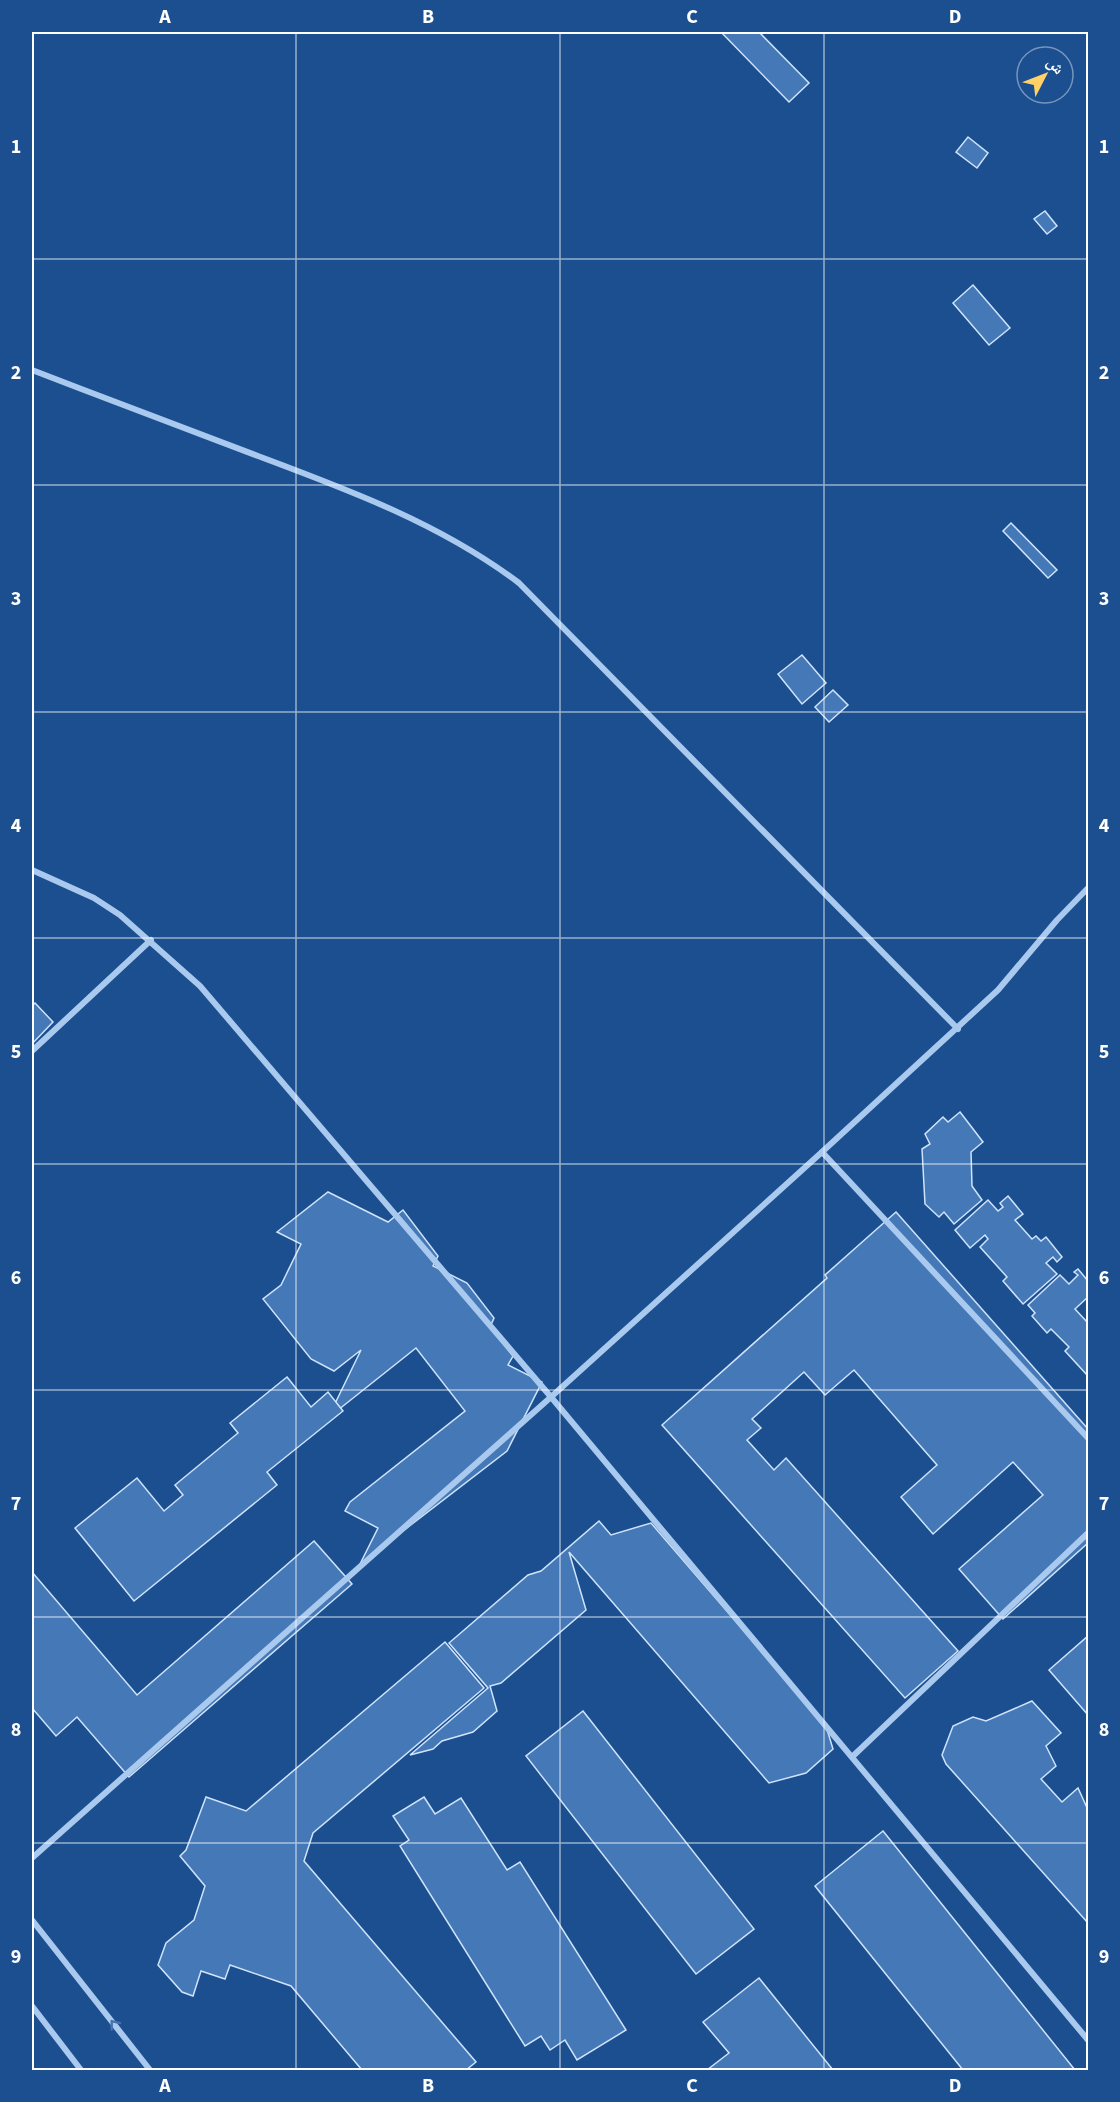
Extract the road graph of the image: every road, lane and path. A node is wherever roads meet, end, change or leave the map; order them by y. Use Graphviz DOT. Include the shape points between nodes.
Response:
graph roads {
  1 [pos="32,370"];
  2 [pos="32,870"];
  3 [pos="1089,888"];
  4 [pos="151,940"];
  5 [pos="957,1029"];
  6 [pos="32,1051"];
  7 [pos="822,1152"];
  8 [pos="551,1397"];
  9 [pos="1089,1438"];
  10 [pos="1089,1533"];
  11 [pos="852,1756"];
  12 [pos="32,1858"];
  13 [pos="32,1920"];
  14 [pos="32,2006"];
  15 [pos="1089,2040"];
  16 [pos="81,2070"];
  17 [pos="150,2070"];
  1 -- 5 [label="street" via="342,487 484,556 519,583"];
  2 -- 4 [label="street" via="94,898"];
  3 -- 5 [label="street" via="1057,920 1018,970"];
  4 -- 6 [label="street"];
  4 -- 8 [label="street" via="200,986"];
  5 -- 7 [label="street"];
  7 -- 8 [label="street"];
  7 -- 9 [label="street"];
  8 -- 11 [label="street"];
  8 -- 12 [label="street"];
  10 -- 11 [label="street"];
  11 -- 15 [label="street"];
  17 -- 13 [label="street, one-way"];
  14 -- 16 [label="street"];
}
